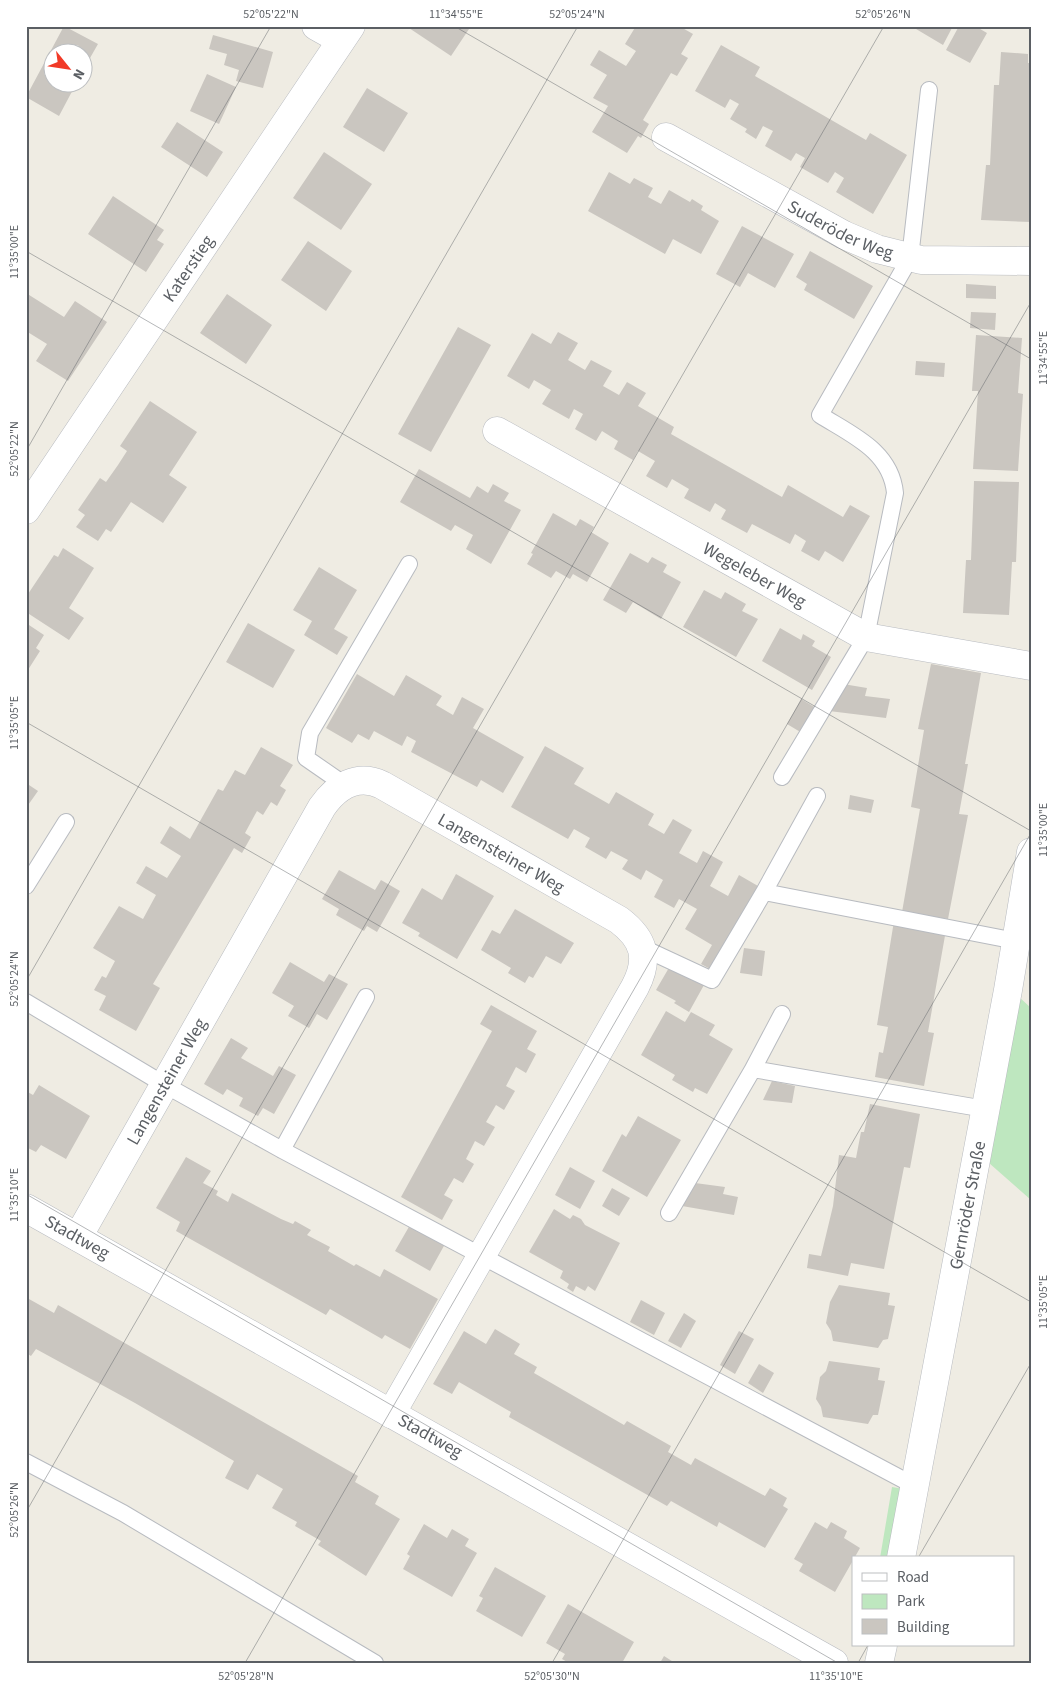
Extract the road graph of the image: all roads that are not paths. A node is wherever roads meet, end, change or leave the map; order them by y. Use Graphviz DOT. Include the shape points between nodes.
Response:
graph roads {
  1 [pos="316,26"];
  2 [pos="346,33"];
  3 [pos="929,90"];
  4 [pos="666,137"];
  5 [pos="910,258"];
  6 [pos="1031,261"];
  7 [pos="497,431"];
  8 [pos="26,510"];
  9 [pos="409,564"];
  10 [pos="866,637"];
  11 [pos="1031,666"];
  12 [pos="782,776"];
  13 [pos="345,785"];
  14 [pos="817,796"];
  15 [pos="66,822"];
  16 [pos="1031,852"];
  17 [pos="26,886"];
  18 [pos="764,892"];
  19 [pos="1016,941"];
  20 [pos="642,947"];
  21 [pos="366,997"];
  22 [pos="26,1002"];
  23 [pos="782,1014"];
  24 [pos="753,1069"];
  25 [pos="164,1086"];
  26 [pos="985,1109"];
  27 [pos="282,1150"];
  28 [pos="26,1208"];
  29 [pos="669,1213"];
  30 [pos="78,1237"];
  31 [pos="482,1256"];
  32 [pos="391,1414"];
  33 [pos="26,1462"];
  34 [pos="915,1486"];
  35 [pos="901,1556"];
  36 [pos="883,1646"];
  37 [pos="375,1663"];
  38 [pos="834,1663"];
  39 [pos="880,1663"];
  1 -- 2 [label="street"];
  2 -- 8 [label="street, Katerstieg"];
  3 -- 5 [label="lane"];
  4 -- 5 [label="street, Suderöder Weg" via="844,236"];
  5 -- 6 [label="street, Suderöder Weg"];
  5 -- 10 [label="lane" via="820,415 872,448 884,460 894,479 895,493"];
  7 -- 10 [label="street, Wegeleber Weg"];
  9 -- 13 [label="lane" via="310,733 306,758"];
  10 -- 11 [label="street, Wegeleber Weg"];
  10 -- 12 [label="lane"];
  13 -- 20 [label="street, Langensteiner Weg" via="363,780 382,785 619,920 632,929"];
  13 -- 25 [label="street, Langensteiner Weg" via="332,793 322,807"];
  14 -- 18 [label="lane"];
  15 -- 17 [label="lane"];
  16 -- 19 [label="street, Gernröder Straße"];
  18 -- 19 [label="lane"];
  18 -- 20 [label="lane" via="712,980"];
  19 -- 26 [label="street, Gernröder Straße"];
  20 -- 31 [label="street" via="642,969 637,983"];
  21 -- 27 [label="lane"];
  22 -- 25 [label="lane"];
  23 -- 24 [label="lane"];
  24 -- 26 [label="lane"];
  24 -- 29 [label="lane"];
  25 -- 27 [label="lane"];
  25 -- 30 [label="street, Langensteiner Weg"];
  26 -- 34 [label="street, Gernröder Straße"];
  27 -- 31 [label="lane"];
  28 -- 30 [label="street, Stadtweg"];
  30 -- 32 [label="street, Stadtweg"];
  31 -- 32 [label="street"];
  31 -- 34 [label="lane"];
  32 -- 38 [label="street, Stadtweg"];
  33 -- 37 [label="lane" via="123,1514"];
  34 -- 35 [label="street, Gernröder Straße"];
  36 -- 39 [label="street"];
}
